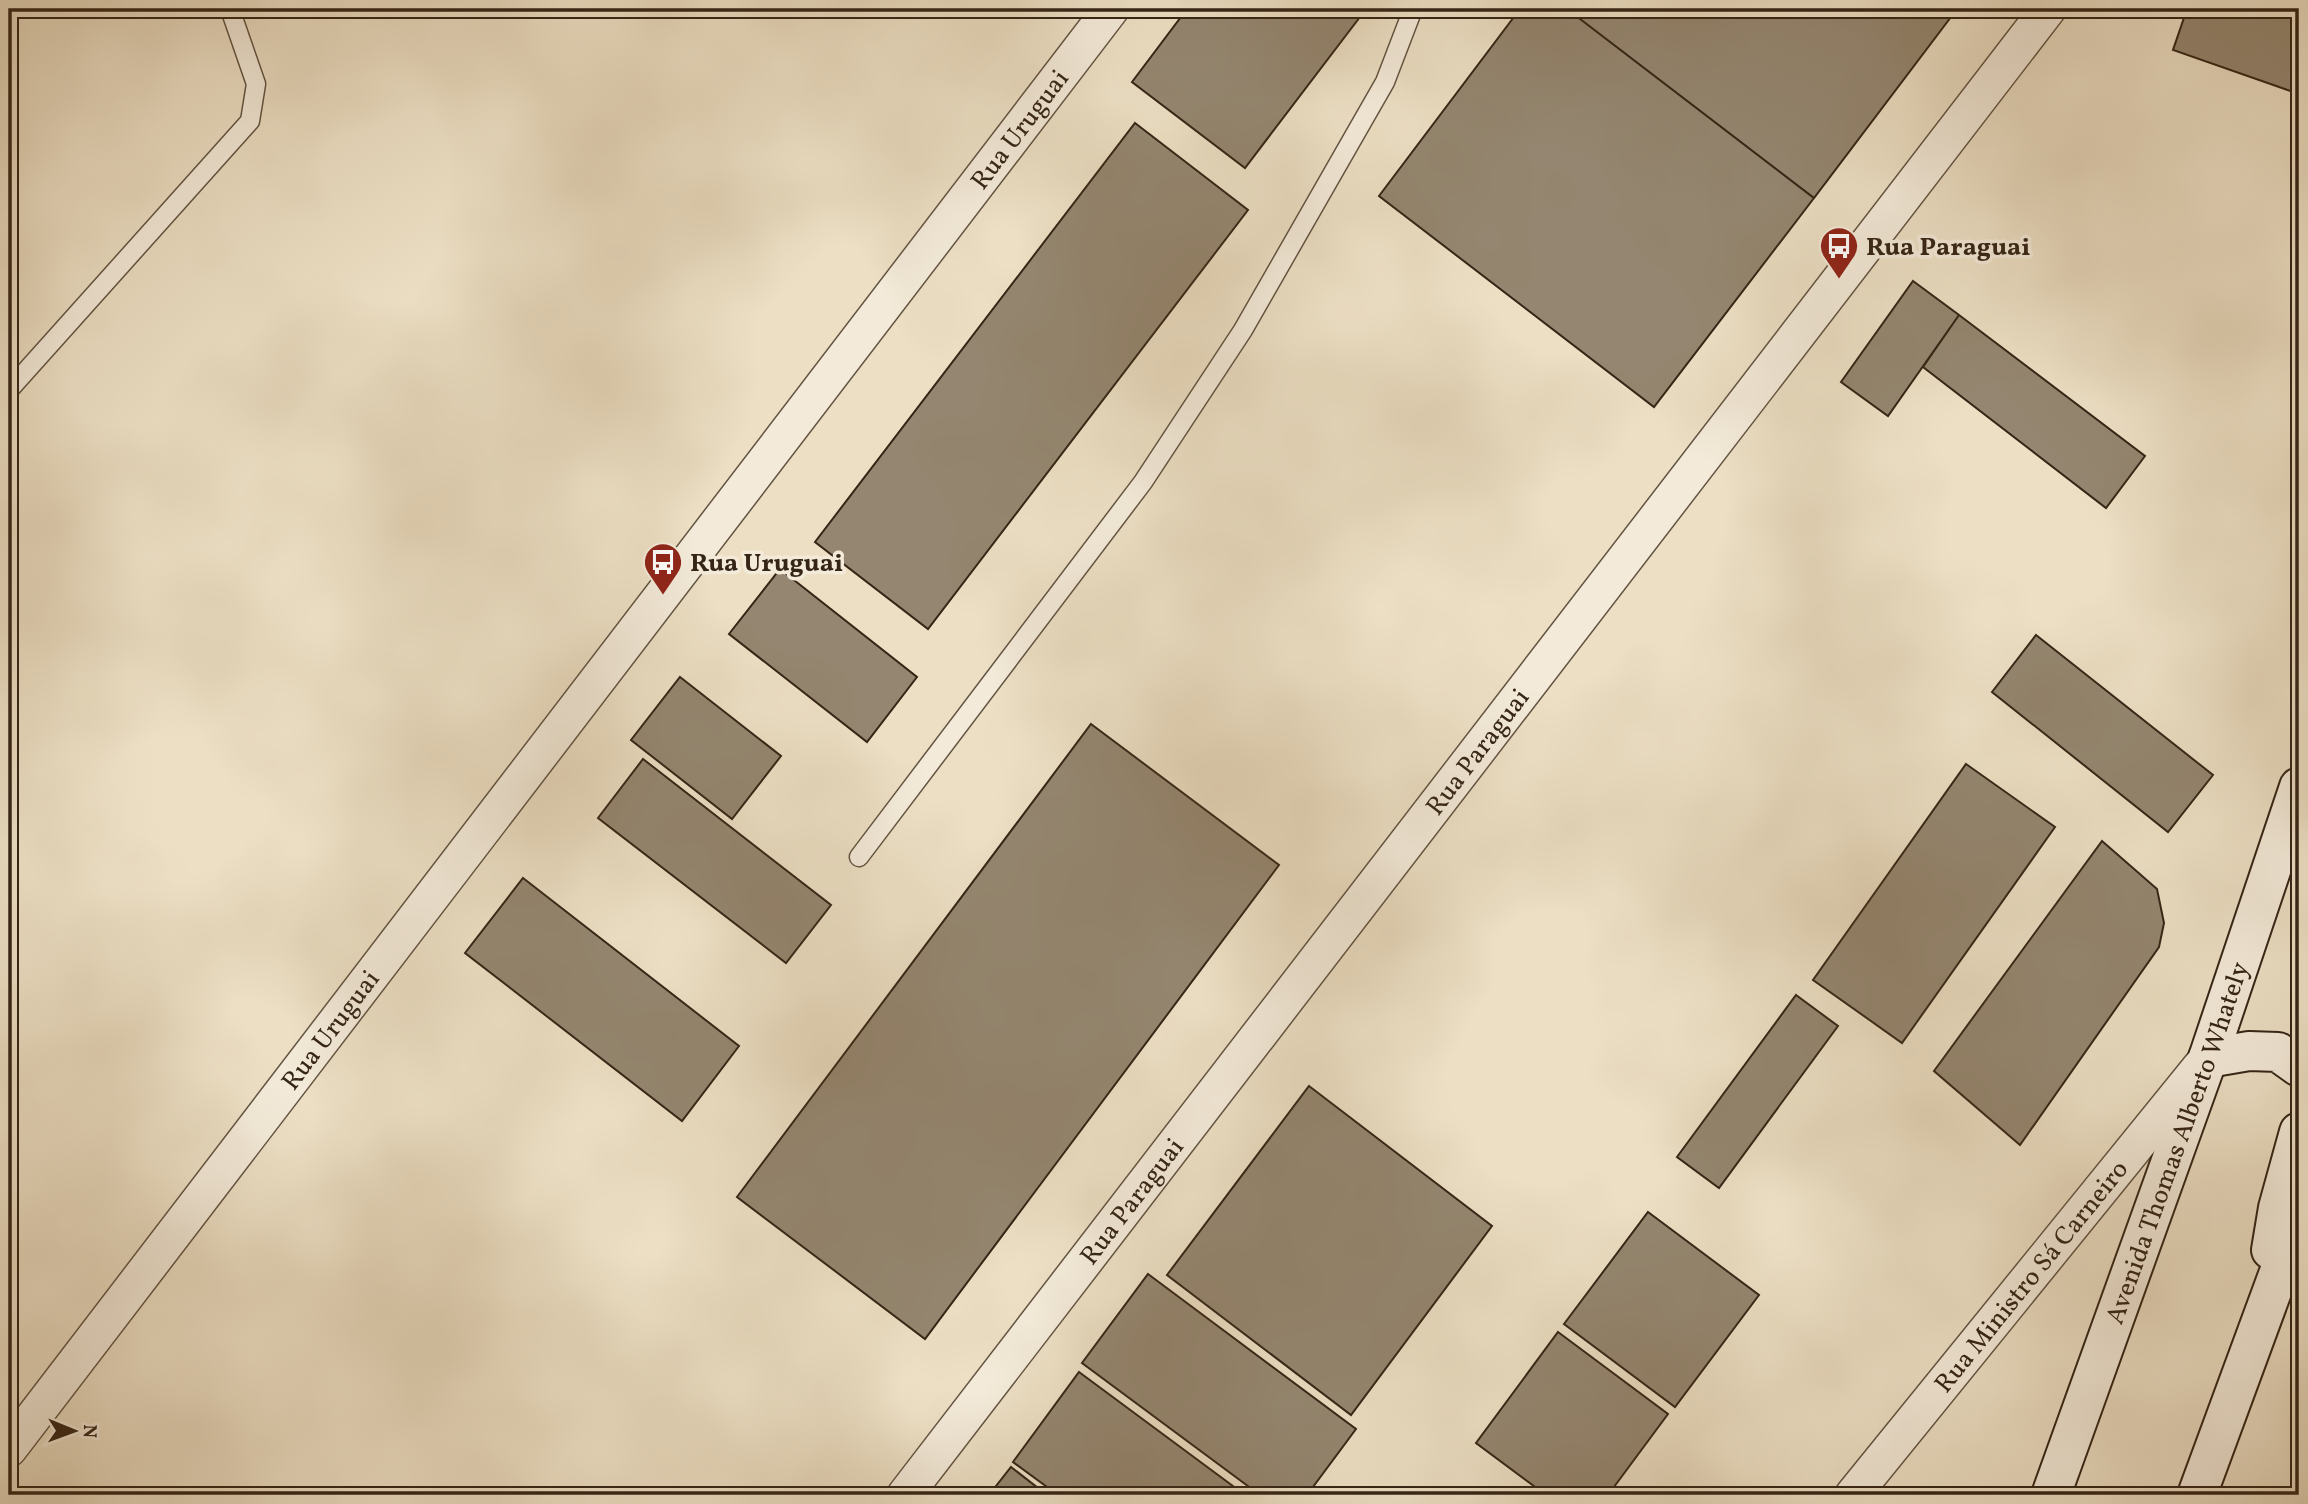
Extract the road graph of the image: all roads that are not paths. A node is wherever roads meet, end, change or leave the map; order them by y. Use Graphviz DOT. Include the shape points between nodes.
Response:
graph roads {
  1 [pos="230,9"];
  2 [pos="1111,9"];
  3 [pos="1413,9"];
  4 [pos="2048,9"];
  5 [pos="9,390"];
  6 [pos="2299,787"];
  7 [pos="859,857"];
  8 [pos="2208,1058"];
  9 [pos="2299,1067"];
  10 [pos="2299,1132"];
  11 [pos="2299,1218"];
  12 [pos="2252,1348"];
  13 [pos="9,1449"];
  14 [pos="905,1495"];
  15 [pos="1853,1495"];
  16 [pos="2051,1495"];
  17 [pos="2197,1495"];
  1 -- 5 [label="lane" via="256,84 250,121"];
  2 -- 13 [label="street, Rua Uruguai"];
  3 -- 7 [label="lane" via="1385,82 1243,330 1143,482"];
  4 -- 14 [label="street, Rua Paraguai"];
  6 -- 8 [label="main road, Avenida Thomas Alberto Whately"];
  8 -- 9 [label="main road" via="2278,1052"];
  8 -- 15 [label="street, Rua Ministro Sá Carneiro"];
  8 -- 16 [label="main road, Avenida Thomas Alberto Whately"];
  10 -- 12 [label="main road" via="2278,1208"];
  11 -- 12 [label="main road"];
  12 -- 17 [label="main road"];
}
